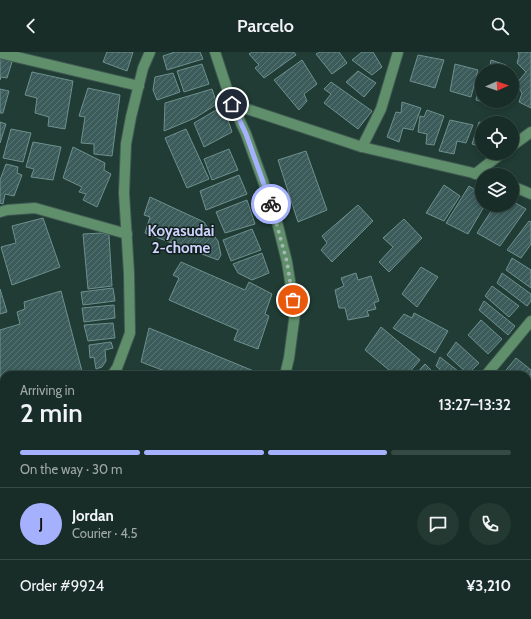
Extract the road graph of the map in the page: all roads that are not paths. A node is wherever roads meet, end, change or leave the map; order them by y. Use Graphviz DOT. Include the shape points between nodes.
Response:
graph roads {
  1 [pos="150,52"];
  2 [pos="215,52"];
  3 [pos="388,52"];
  4 [pos="0,53"];
  5 [pos="397,57"];
  6 [pos="139,86"];
  7 [pos="232,104"];
  8 [pos="531,132"];
  9 [pos="519,141"];
  10 [pos="362,147"];
  11 [pos="494,160"];
  12 [pos="486,168"];
  13 [pos="475,173"];
  14 [pos="519,189"];
  15 [pos="531,194"];
  16 [pos="0,212"];
  17 [pos="127,234"];
  18 [pos="531,321"];
  19 [pos="115,371"];
  20 [pos="286,371"];
  21 [pos="489,371"];
  1 -- 6 [label="street"];
  2 -- 7 [label="street"];
  3 -- 5 [label="street"];
  4 -- 6 [label="street"];
  5 -- 10 [label="street" via="381,109"];
  6 -- 17 [label="street" via="126,144 124,193"];
  7 -- 10 [label="street"];
  7 -- 20 [label="street" via="246,134 274,214 287,262 295,313"];
  8 -- 9 [label="street"];
  10 -- 13 [label="street"];
  11 -- 12 [label="street"];
  14 -- 15 [label="street"];
  16 -- 17 [label="street" via="35,208"];
  17 -- 19 [label="street" via="130,333"];
  18 -- 21 [label="street"];
}
